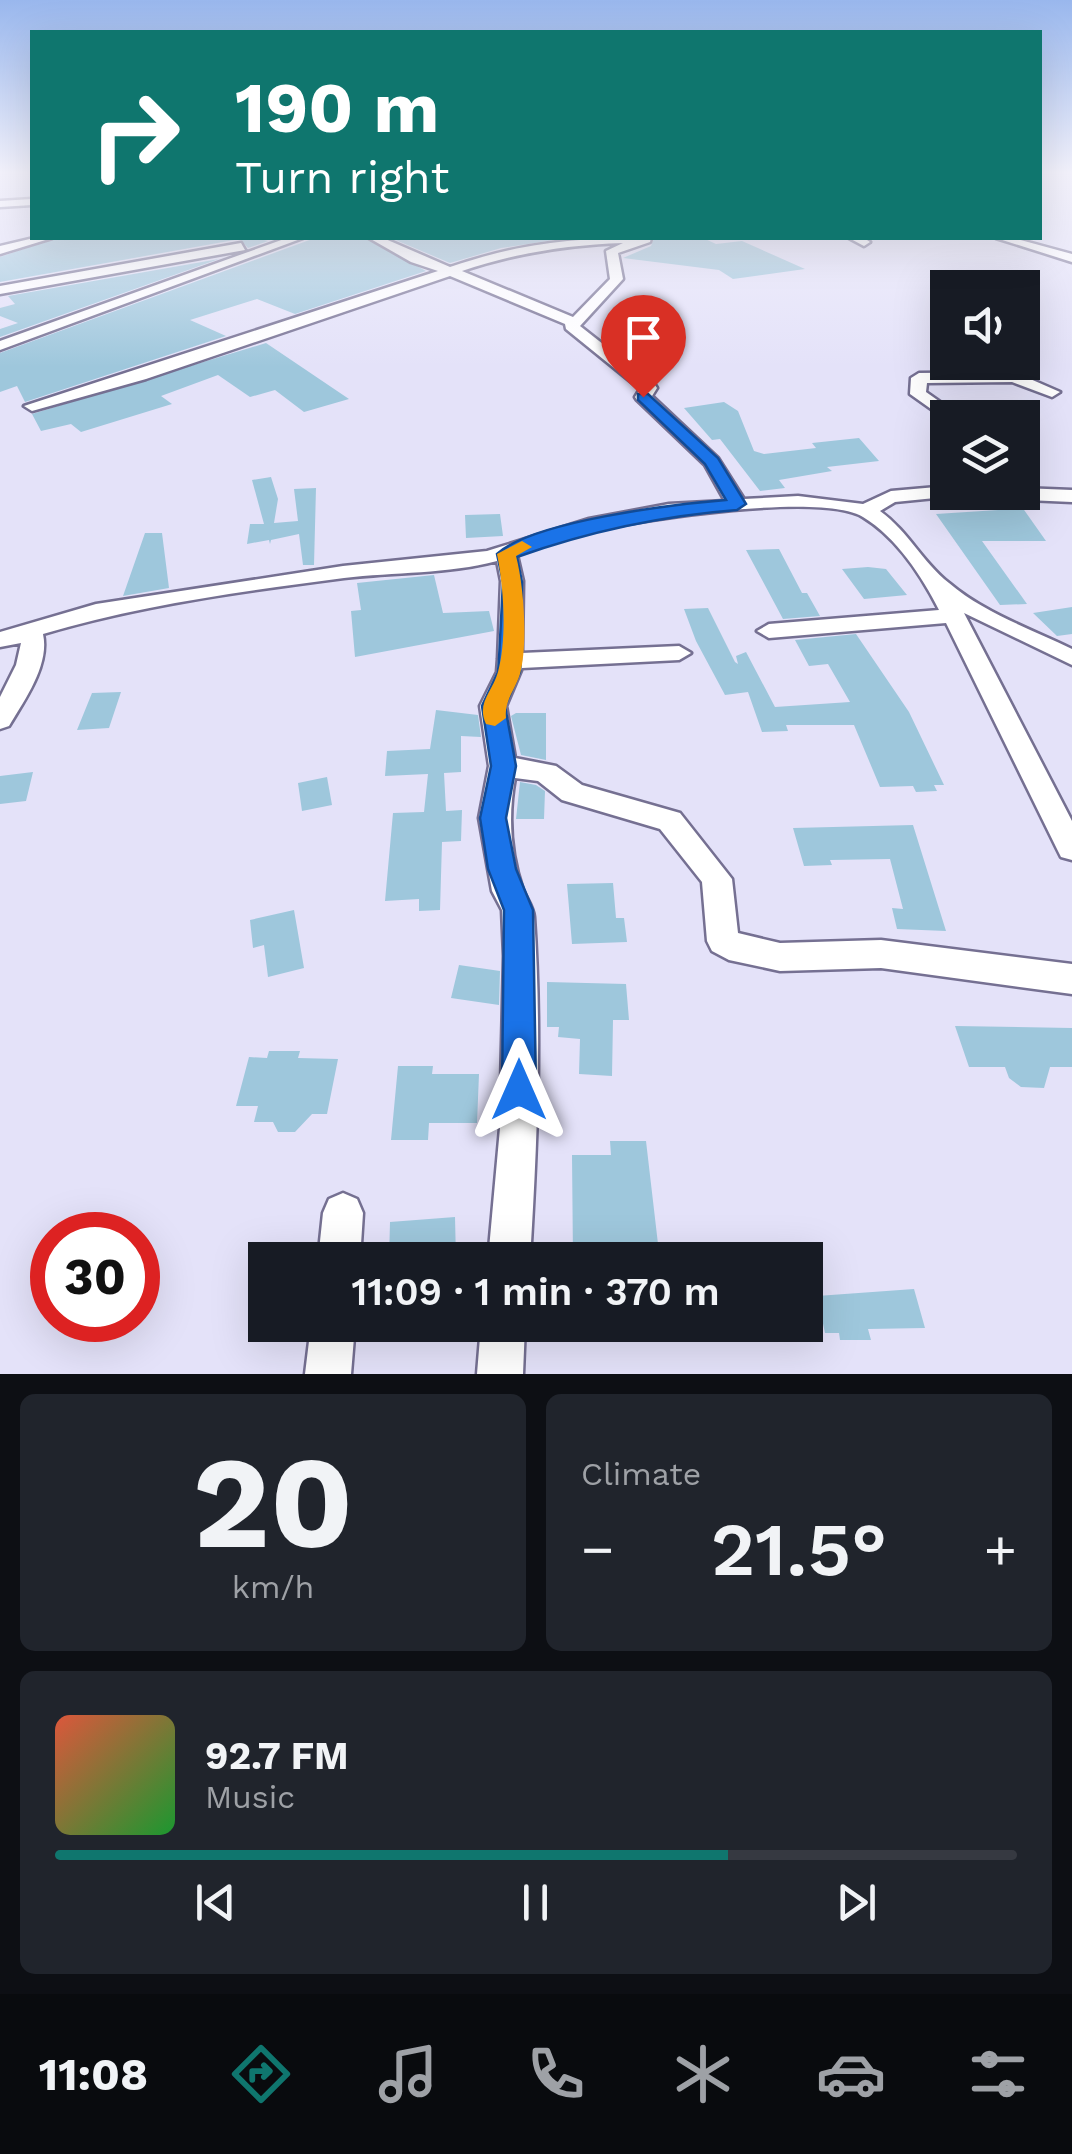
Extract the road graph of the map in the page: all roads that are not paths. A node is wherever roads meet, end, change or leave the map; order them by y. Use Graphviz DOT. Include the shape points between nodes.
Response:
graph roads {
  1 [pos="40,240"];
  2 [pos="285,240"];
  3 [pos="291,240"];
  4 [pos="379,240"];
  5 [pos="561,240"];
  6 [pos="646,240"];
  7 [pos="1009,240"];
  8 [pos="0,250"];
  9 [pos="1072,258"];
  10 [pos="448,272"];
  11 [pos="0,290"];
  12 [pos="574,323"];
  13 [pos="0,346"];
  14 [pos="1052,392"];
  15 [pos="930,402"];
  16 [pos="32,406"];
  17 [pos="1040,490"];
  18 [pos="930,494"];
  19 [pos="1072,496"];
  20 [pos="737,504"];
  21 [pos="866,510"];
  22 [pos="506,554"];
  23 [pos="939,587"];
  24 [pos="953,616"];
  25 [pos="769,631"];
  26 [pos="31,632"];
  27 [pos="0,640"];
  28 [pos="679,653"];
  29 [pos="1071,657"];
  30 [pos="510,659"];
  31 [pos="0,720"];
  32 [pos="504,766"];
  33 [pos="1072,849"];
  34 [pos="1072,979"];
  35 [pos="344,1213"];
  36 [pos="341,1242"];
  37 [pos="510,1242"];
  1 -- 8 [label="street"];
  2 -- 11 [label="street"];
  3 -- 13 [label="street"];
  4 -- 10 [label="street"];
  5 -- 10 [label="street"];
  6 -- 12 [label="street" via="612,251 617,279"];
  7 -- 9 [label="street"];
  10 -- 12 [label="street"];
  10 -- 16 [label="street"];
  12 -- 20 [label="street" via="649,388 643,397 712,462"];
  14 -- 15 [label="street" via="1014,377 919,378 918,394"];
  17 -- 19 [label="street"];
  18 -- 21 [label="street" via="890,497"];
  20 -- 21 [label="street"];
  20 -- 22 [label="street" via="589,525"];
  21 -- 23 [label="street" via="896,532"];
  22 -- 26 [label="street" via="166,599 82,614"];
  22 -- 30 [label="street"];
  23 -- 24 [label="street"];
  23 -- 29 [label="street"];
  24 -- 25 [label="street"];
  24 -- 33 [label="street"];
  26 -- 27 [label="street"];
  26 -- 31 [label="street" via="32,658"];
  28 -- 30 [label="street"];
  30 -- 32 [label="street" via="494,706"];
  32 -- 34 [label="street" via="546,772 572,792 670,822 717,880 723,941 740,952 874,954"];
  32 -- 37 [label="street" via="494,833 518,910 520,956"];
  35 -- 36 [label="street"];
}
